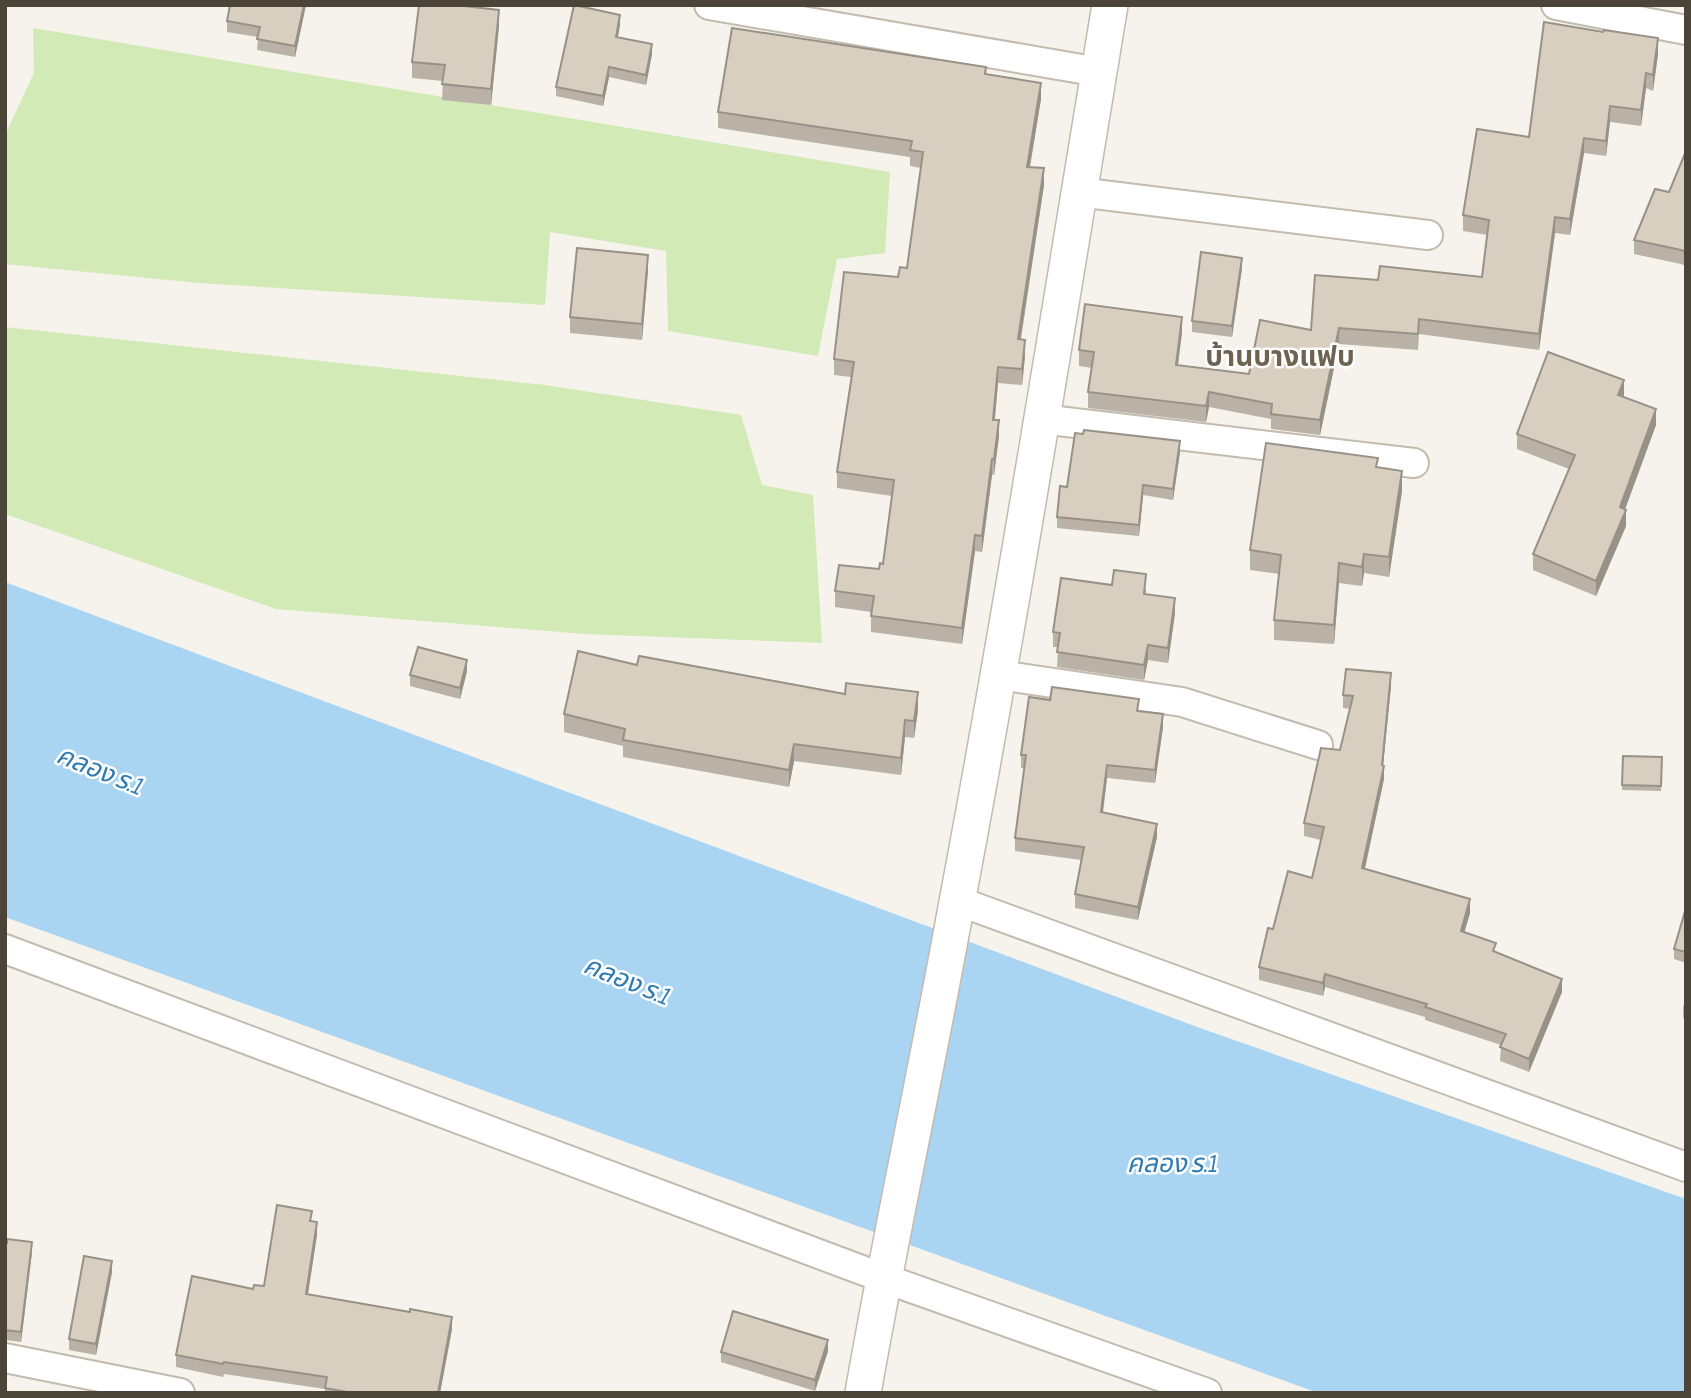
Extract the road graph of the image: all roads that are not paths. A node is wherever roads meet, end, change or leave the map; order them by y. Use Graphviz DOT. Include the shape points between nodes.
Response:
graph roads {
  1 [pos="709,5"];
  2 [pos="1110,5"];
  3 [pos="1556,5"];
  4 [pos="1686,30"];
  5 [pos="1099,72"];
  6 [pos="1078,192"];
  7 [pos="1428,235"];
  8 [pos="1041,418"];
  9 [pos="1414,463"];
  10 [pos="999,675"];
  11 [pos="1318,745"];
  12 [pos="956,908"];
  13 [pos="5,949"];
  14 [pos="1686,1167"];
  15 [pos="883,1278"];
  16 [pos="5,1358"];
  17 [pos="180,1393"];
  18 [pos="863,1393"];
  19 [pos="1207,1393"];
  1 -- 5 [label="street"];
  2 -- 5 [label="street"];
  3 -- 4 [label="street"];
  5 -- 6 [label="street"];
  6 -- 7 [label="street"];
  6 -- 8 [label="street"];
  8 -- 9 [label="street"];
  8 -- 10 [label="street"];
  10 -- 11 [label="street" via="1182,702"];
  10 -- 12 [label="street"];
  12 -- 14 [label="street"];
  12 -- 15 [label="street"];
  13 -- 15 [label="street"];
  15 -- 18 [label="street"];
  15 -- 19 [label="street"];
  16 -- 17 [label="street"];
}
